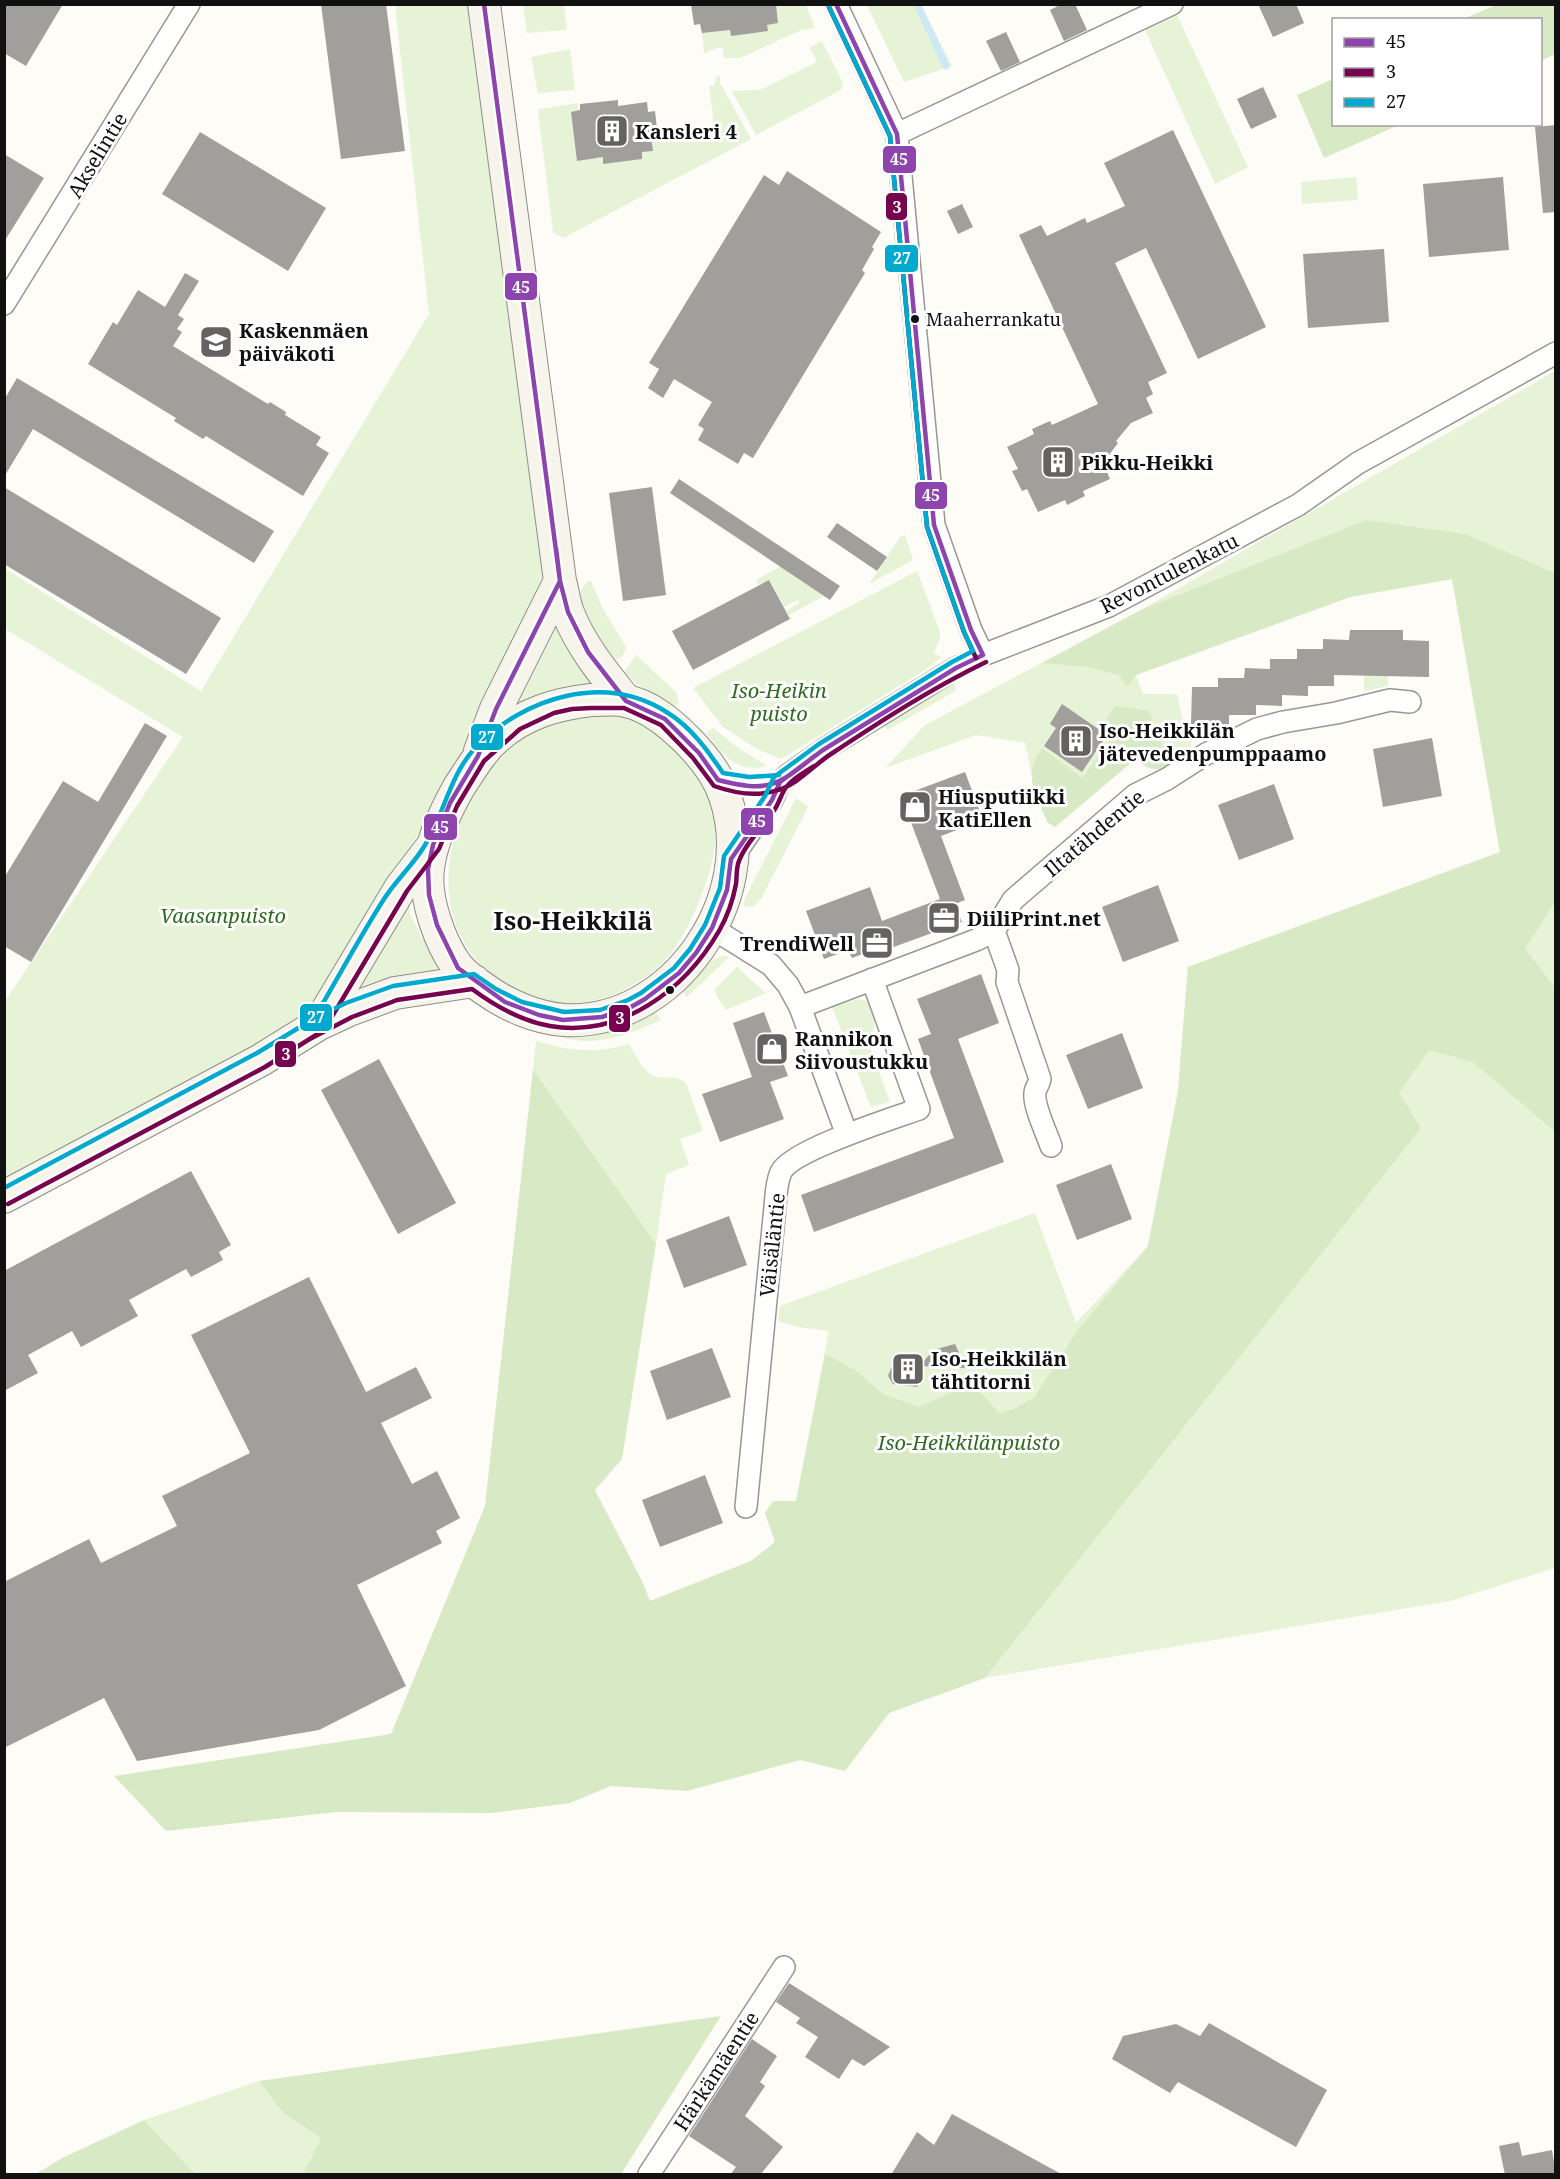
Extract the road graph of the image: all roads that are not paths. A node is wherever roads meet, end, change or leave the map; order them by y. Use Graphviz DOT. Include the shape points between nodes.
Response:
graph roads {
  1 [pos="189,4"];
  2 [pos="484,4"];
  3 [pos="836,4"];
  4 [pos="1172,4"];
  5 [pos="897,134"];
  6 [pos="4,304"];
  7 [pos="1556,353"];
  8 [pos="560,581"];
  9 [pos="983,655"];
  10 [pos="626,701"];
  11 [pos="1410,702"];
  12 [pos="478,756"];
  13 [pos="718,780"];
  14 [pos="780,782"];
  15 [pos="433,846"];
  16 [pos="731,859"];
  17 [pos="712,928"];
  18 [pos="994,931"];
  19 [pos="872,980"];
  20 [pos="474,981"];
  21 [pos="800,1007"];
  22 [pos="319,1024"];
  23 [pos="847,1135"];
  24 [pos="1051,1146"];
  25 [pos="4,1197"];
  26 [pos="746,1507"];
  27 [pos="784,1967"];
  28 [pos="649,2175"];
  1 -- 6 [label="street, Akselintie"];
  2 -- 8 [label="street"];
  3 -- 5 [label="street"];
  4 -- 5 [label="street"];
  5 -- 9 [label="street" via="934,525"];
  7 -- 9 [label="street, Revontulenkatu" via="1358,463 1299,505 1109,606"];
  8 -- 10 [label="street" via="568,612 588,652"];
  8 -- 12 [label="street" via="496,709"];
  9 -- 14 [label="street, Revontulenkatu" via="823,750"];
  10 -- 12 [label="street" via="591,700 552,706 516,723"];
  10 -- 13 [label="street" via="665,720 699,753"];
  11 -- 18 [label="street, Iltatähdentie" via="1390,700 1283,722 1257,729 1206,754 1135,795 1013,900"];
  12 -- 15 [label="street" via="450,803"];
  13 -- 14 [label="street, Revontulenkatu" via="758,787"];
  13 -- 16 [label="street" via="729,812"];
  14 -- 16 [label="street, Revontulenkatu"];
  15 -- 20 [label="street" via="428,869 431,906 450,955"];
  15 -- 22 [label="street" via="401,887"];
  16 -- 17 [label="street" via="727,890"];
  17 -- 20 [label="street" via="679,973 659,990 631,1007 602,1017 563,1020 539,1015 505,1002"];
  17 -- 21 [label="street" via="771,965"];
  18 -- 19 [label="street"];
  18 -- 24 [label="street" via="1040,1079 1035,1100"];
  19 -- 21 [label="street"];
  19 -- 23 [label="street, Väisäläntie" via="919,1109"];
  20 -- 22 [label="street" via="395,993"];
  21 -- 23 [label="street"];
  22 -- 25 [label="street" via="261,1060"];
  23 -- 26 [label="street, Väisäläntie" via="793,1160 781,1172"];
  27 -- 28 [label="street, Härkämäentie"];
}
